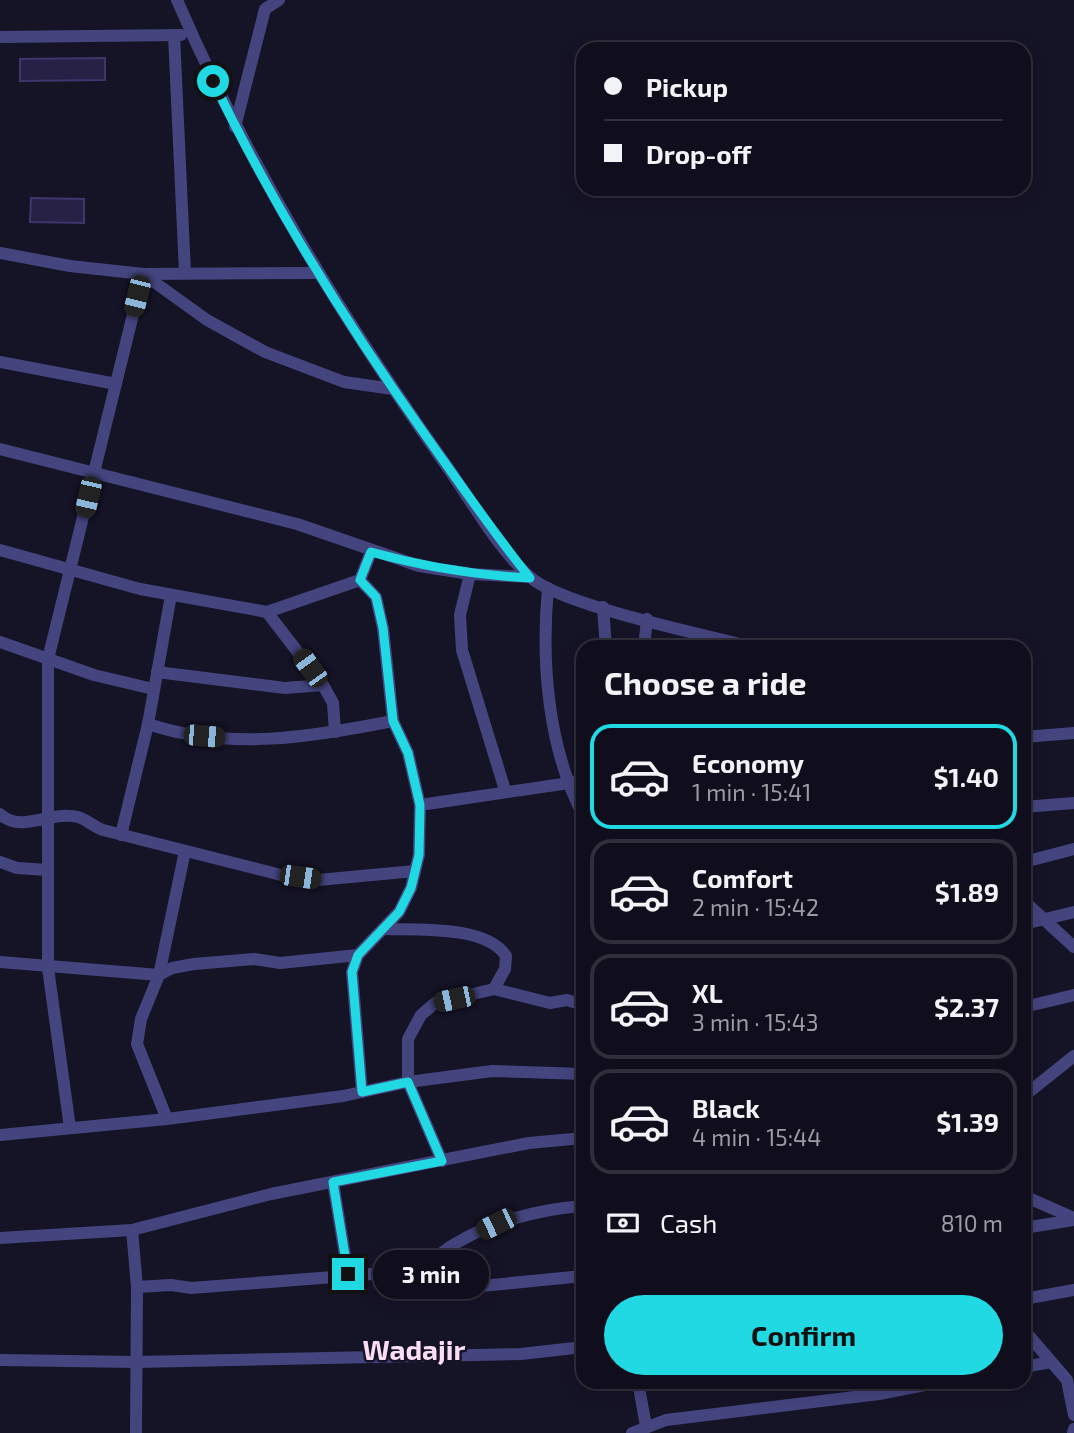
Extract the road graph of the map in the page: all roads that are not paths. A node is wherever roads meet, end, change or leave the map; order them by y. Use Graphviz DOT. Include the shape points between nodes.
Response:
graph roads {
  1 [pos="177,0"];
  2 [pos="279,0"];
  3 [pos="174,35"];
  4 [pos="192,35"];
  5 [pos="0,37"];
  6 [pos="235,127"];
  7 [pos="0,253"];
  8 [pos="185,273"];
  9 [pos="316,273"];
  10 [pos="143,274"];
  11 [pos="0,362"];
  12 [pos="116,384"];
  13 [pos="393,389"];
  14 [pos="0,449"];
  15 [pos="93,474"];
  16 [pos="0,550"];
  17 [pos="371,552"];
  18 [pos="72,568"];
  19 [pos="470,574"];
  20 [pos="530,578"];
  21 [pos="360,580"];
  22 [pos="548,588"];
  23 [pos="171,595"];
  24 [pos="603,607"];
  25 [pos="267,612"];
  26 [pos="647,619"];
  27 [pos="605,640"];
  28 [pos="645,640"];
  29 [pos="726,640"];
  30 [pos="0,642"];
  31 [pos="48,659"];
  32 [pos="157,672"];
  33 [pos="323,685"];
  34 [pos="153,689"];
  35 [pos="393,721"];
  36 [pos="149,724"];
  37 [pos="335,732"];
  38 [pos="1074,733"];
  39 [pos="1031,738"];
  40 [pos="576,782"];
  41 [pos="566,783"];
  42 [pos="505,790"];
  43 [pos="576,802"];
  44 [pos="1074,803"];
  45 [pos="420,805"];
  46 [pos="1031,806"];
  47 [pos="0,814"];
  48 [pos="49,816"];
  49 [pos="121,835"];
  50 [pos="1074,849"];
  51 [pos="185,851"];
  52 [pos="1031,860"];
  53 [pos="0,862"];
  54 [pos="48,870"];
  55 [pos="415,871"];
  56 [pos="1031,908"];
  57 [pos="1074,912"];
  58 [pos="1043,921"];
  59 [pos="1031,923"];
  60 [pos="383,929"];
  61 [pos="1074,947"];
  62 [pos="358,955"];
  63 [pos="0,962"];
  64 [pos="48,968"];
  65 [pos="159,975"];
  66 [pos="494,989"];
  67 [pos="1074,995"];
  68 [pos="576,1003"];
  69 [pos="1031,1005"];
  70 [pos="1074,1056"];
  71 [pos="576,1074"];
  72 [pos="408,1082"];
  73 [pos="1031,1090"];
  74 [pos="362,1092"];
  75 [pos="167,1119"];
  76 [pos="70,1128"];
  77 [pos="0,1135"];
  78 [pos="576,1139"];
  79 [pos="442,1161"];
  80 [pos="333,1182"];
  81 [pos="1031,1199"];
  82 [pos="576,1206"];
  83 [pos="1074,1219"];
  84 [pos="1031,1227"];
  85 [pos="132,1230"];
  86 [pos="0,1238"];
  87 [pos="424,1269"];
  88 [pos="348,1274"];
  89 [pos="576,1277"];
  90 [pos="137,1287"];
  91 [pos="1074,1290"];
  92 [pos="1031,1298"];
  93 [pos="1031,1338"];
  94 [pos="576,1348"];
  95 [pos="0,1360"];
  96 [pos="137,1362"];
  97 [pos="1051,1362"];
  98 [pos="1031,1366"];
  99 [pos="639,1389"];
  100 [pos="871,1389"];
  101 [pos="1073,1406"];
  102 [pos="646,1426"];
  103 [pos="136,1433"];
  104 [pos="632,1433"];
  1 -- 4 [label="street"];
  2 -- 6 [label="street" via="265,9"];
  3 -- 4 [label="street"];
  3 -- 5 [label="street"];
  3 -- 8 [label="street"];
  4 -- 6 [label="street"];
  6 -- 9 [label="street"];
  7 -- 10 [label="street"];
  8 -- 9 [label="street"];
  8 -- 10 [label="street"];
  9 -- 13 [label="street"];
  10 -- 12 [label="street"];
  10 -- 13 [label="street" via="207,320 265,352 344,382"];
  11 -- 12 [label="street"];
  12 -- 15 [label="street"];
  13 -- 20 [label="street"];
  14 -- 15 [label="street"];
  15 -- 17 [label="street" via="297,524"];
  15 -- 18 [label="street"];
  16 -- 18 [label="street"];
  17 -- 19 [label="street"];
  17 -- 21 [label="street"];
  18 -- 23 [label="street"];
  18 -- 31 [label="street"];
  19 -- 20 [label="street"];
  19 -- 42 [label="street" via="460,615 462,650"];
  20 -- 22 [label="street"];
  21 -- 25 [label="street"];
  21 -- 35 [label="street" via="376,597"];
  22 -- 24 [label="street"];
  22 -- 41 [label="street" via="543,639"];
  23 -- 25 [label="street"];
  23 -- 32 [label="street"];
  24 -- 26 [label="street"];
  24 -- 27 [label="street"];
  25 -- 33 [label="street"];
  26 -- 28 [label="street"];
  26 -- 29 [label="street"];
  30 -- 31 [label="street"];
  31 -- 34 [label="street" via="94,676"];
  31 -- 48 [label="street"];
  32 -- 33 [label="street" via="285,688"];
  32 -- 34 [label="street"];
  33 -- 37 [label="street" via="332,703"];
  34 -- 36 [label="street"];
  35 -- 37 [label="street"];
  35 -- 45 [label="street" via="408,753"];
  36 -- 37 [label="street" via="177,734 256,740"];
  36 -- 49 [label="street"];
  38 -- 39 [label="street"];
  40 -- 41 [label="street"];
  41 -- 42 [label="street"];
  41 -- 43 [label="street"];
  42 -- 45 [label="street"];
  44 -- 46 [label="street"];
  45 -- 55 [label="street"];
  47 -- 48 [label="street" via="30,823"];
  48 -- 49 [label="street" via="79,817 91,826"];
  48 -- 54 [label="street"];
  49 -- 51 [label="street"];
  50 -- 52 [label="street"];
  51 -- 55 [label="street" via="318,880"];
  51 -- 65 [label="street"];
  53 -- 54 [label="street"];
  54 -- 64 [label="street"];
  55 -- 60 [label="street" via="399,912"];
  56 -- 58 [label="street"];
  57 -- 58 [label="street"];
  58 -- 59 [label="street"];
  58 -- 61 [label="street"];
  60 -- 62 [label="street"];
  60 -- 66 [label="street" via="463,933 490,942 506,956 505,969"];
  62 -- 65 [label="street" via="280,963 254,959 194,964"];
  62 -- 74 [label="street" via="352,993"];
  63 -- 64 [label="street"];
  64 -- 65 [label="street"];
  64 -- 76 [label="street"];
  65 -- 75 [label="street" via="141,1019 137,1044"];
  66 -- 68 [label="street" via="550,1003"];
  66 -- 72 [label="street" via="435,1003 421,1015 408,1039"];
  67 -- 69 [label="street"];
  70 -- 73 [label="street"];
  71 -- 72 [label="street" via="492,1071"];
  72 -- 74 [label="street"];
  72 -- 79 [label="street"];
  74 -- 75 [label="street"];
  75 -- 76 [label="street"];
  76 -- 77 [label="street"];
  78 -- 79 [label="street"];
  79 -- 80 [label="street"];
  80 -- 85 [label="street"];
  80 -- 88 [label="street"];
  81 -- 83 [label="street"];
  82 -- 87 [label="street" via="496,1224 452,1245"];
  83 -- 84 [label="street"];
  85 -- 86 [label="street"];
  85 -- 90 [label="street"];
  87 -- 88 [label="street"];
  87 -- 89 [label="street" via="444,1283 471,1287"];
  88 -- 90 [label="street" via="191,1288"];
  90 -- 96 [label="street"];
  91 -- 92 [label="street"];
  93 -- 97 [label="street"];
  94 -- 96 [label="street" via="521,1354"];
  95 -- 96 [label="street"];
  96 -- 103 [label="street"];
  97 -- 98 [label="street"];
  97 -- 101 [label="street" via="1066,1380"];
  99 -- 102 [label="street"];
  100 -- 102 [label="street"];
  102 -- 104 [label="street"];
}
